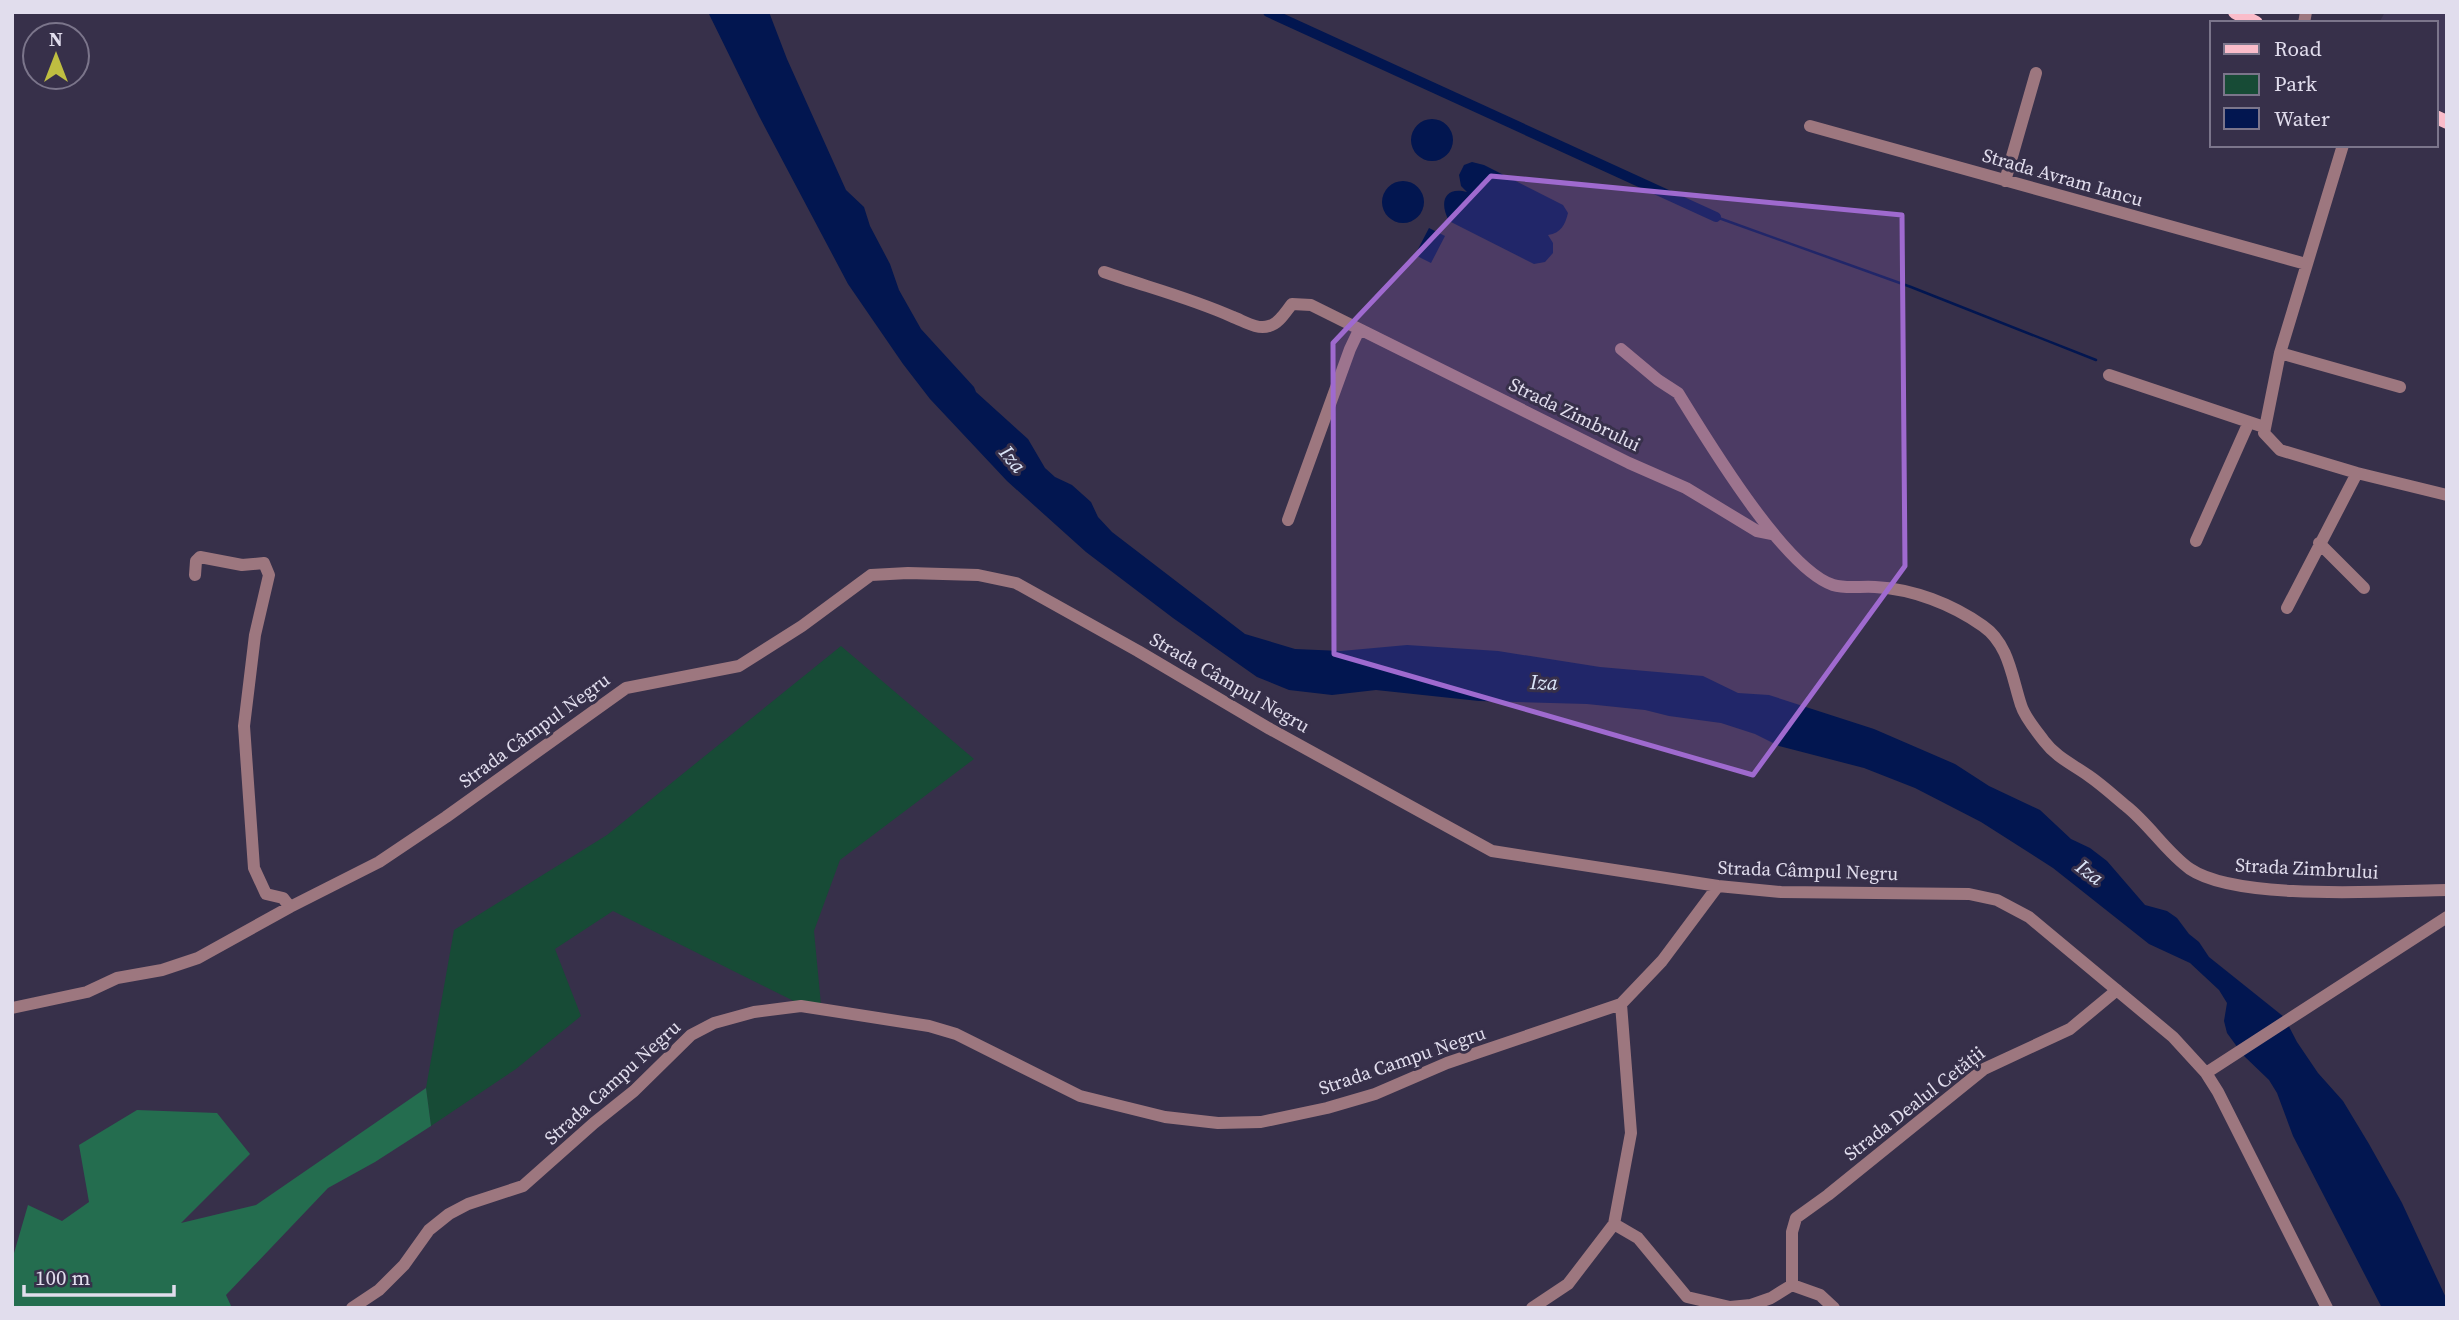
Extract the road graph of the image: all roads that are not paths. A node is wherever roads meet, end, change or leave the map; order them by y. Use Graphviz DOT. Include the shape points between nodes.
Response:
graph roads {
  1 [pos="2235,12"];
  2 [pos="2252,21"];
  3 [pos="2036,73"];
  4 [pos="1810,126"];
  5 [pos="2342,147"];
  6 [pos="2005,181"];
  7 [pos="2306,264"];
  8 [pos="1104,272"];
  9 [pos="1359,330"];
  10 [pos="1621,349"];
  11 [pos="2280,353"];
  12 [pos="2109,375"];
  13 [pos="2400,387"];
  14 [pos="2249,422"];
  15 [pos="2264,427"];
  16 [pos="2357,473"];
  17 [pos="2447,495"];
  18 [pos="1288,520"];
  19 [pos="1772,534"];
  20 [pos="2196,541"];
  21 [pos="2319,543"];
  22 [pos="195,575"];
  23 [pos="2364,588"];
  24 [pos="2287,608"];
  25 [pos="1718,886"];
  26 [pos="2447,890"];
  27 [pos="290,907"];
  28 [pos="2447,917"];
  29 [pos="2117,990"];
  30 [pos="1621,1004"];
  31 [pos="12,1009"];
  32 [pos="2206,1073"];
  33 [pos="1614,1224"];
  34 [pos="1792,1285"];
  35 [pos="352,1308"];
  36 [pos="1532,1308"];
  37 [pos="1834,1308"];
  38 [pos="2327,1308"];
  1 -- 2 [label="main road"];
  3 -- 6 [label="street"];
  4 -- 6 [label="street, Strada Avram Iancu"];
  5 -- 7 [label="street"];
  6 -- 7 [label="street, Strada Avram Iancu"];
  7 -- 11 [label="street"];
  8 -- 9 [label="street, Strada Zimbrului" via="1194,299 1256,327 1275,324 1293,304 1301,303"];
  9 -- 18 [label="street"];
  9 -- 19 [label="street, Strada Zimbrului" via="1686,488 1757,531"];
  10 -- 19 [label="street, Strada Zimbrului" via="1678,393"];
  11 -- 13 [label="street"];
  11 -- 15 [label="street"];
  12 -- 14 [label="street"];
  14 -- 15 [label="street"];
  14 -- 20 [label="street"];
  15 -- 16 [label="street" via="2266,437 2280,450"];
  16 -- 17 [label="street"];
  16 -- 21 [label="street"];
  19 -- 26 [label="street, Strada Zimbrului" via="1832,585 1906,590 1983,626 1994,635 2013,671 2021,708 2052,752 2136,813 2174,855 2198,873 2226,883 2278,888"];
  21 -- 23 [label="street"];
  21 -- 24 [label="street"];
  22 -- 27 [label="street" via="200,557 242,565 264,562 267,568 246,703 245,761 254,868 266,894 283,898"];
  25 -- 27 [label="street, Strada Câmpul Negru" via="1492,851 1016,583 941,572 870,575 739,666 626,688 379,862"];
  25 -- 29 [label="street, Strada Câmpul Negru" via="1988,897 2029,917"];
  25 -- 30 [label="street, Strada Campu Negru" via="1662,961"];
  27 -- 31 [label="street, Strada Câmpul Negru" via="198,958"];
  28 -- 32 [label="street"];
  29 -- 32 [label="street, Strada Câmpul Negru" via="2173,1037"];
  29 -- 34 [label="street, Strada Dealul Cetății" via="2070,1029 1984,1069 1796,1218"];
  30 -- 33 [label="street" via="1631,1133"];
  30 -- 35 [label="street, Strada Campu Negru" via="1447,1063 1375,1094 1261,1122 1218,1123 1165,1117 1080,1096 956,1034 929,1026 801,1006 754,1012 691,1035 634,1091 523,1186 467,1204 429,1230 404,1265"];
  32 -- 38 [label="street, Strada Câmpul Negru"];
  33 -- 34 [label="street" via="1639,1238 1688,1297 1730,1307 1751,1305"];
  33 -- 36 [label="street" via="1568,1284"];
  34 -- 37 [label="street" via="1820,1295"];
}
